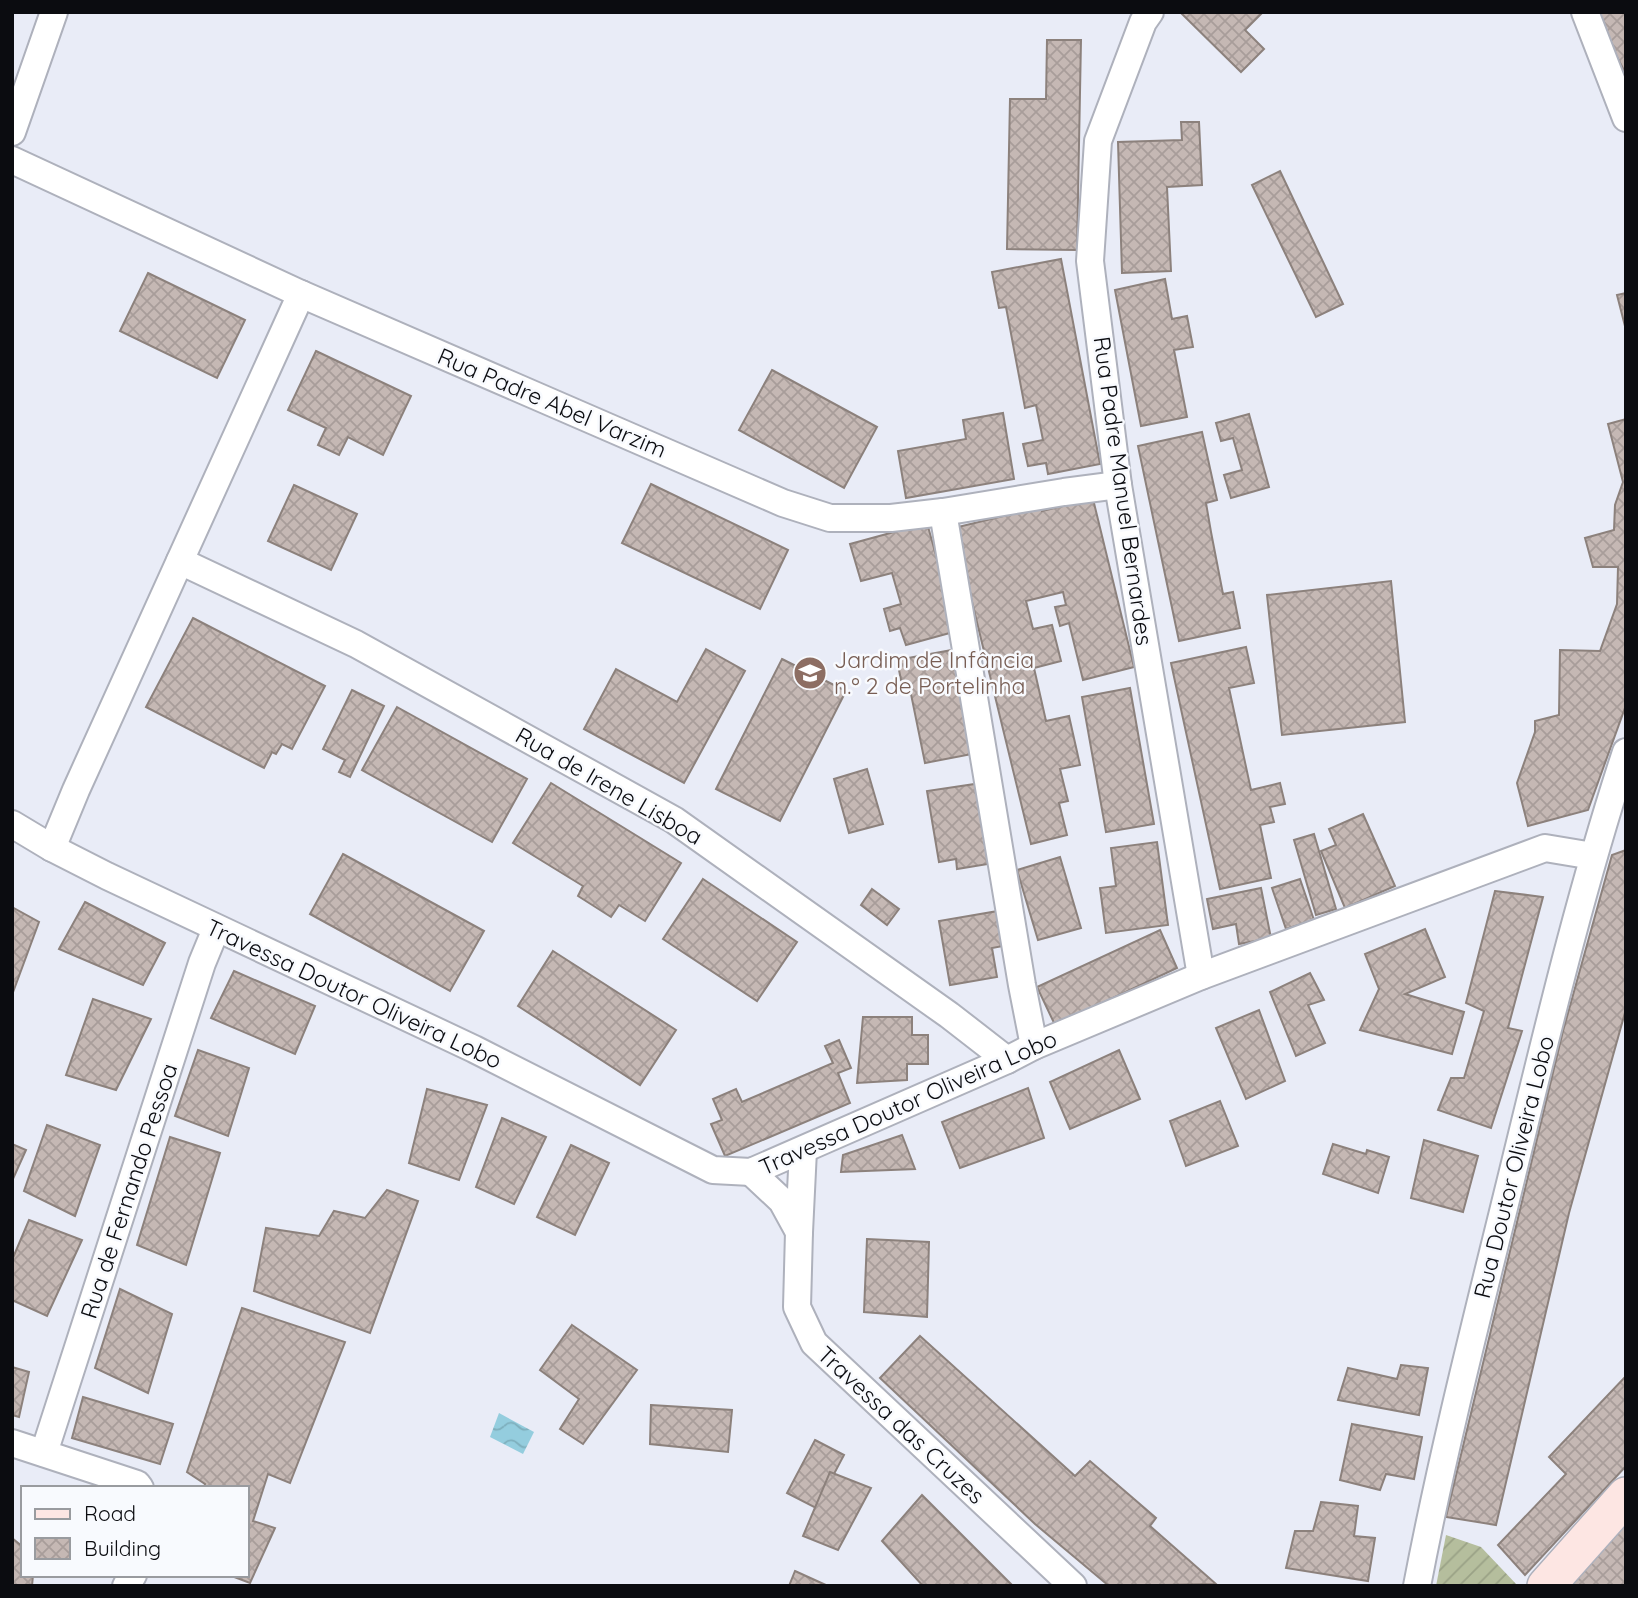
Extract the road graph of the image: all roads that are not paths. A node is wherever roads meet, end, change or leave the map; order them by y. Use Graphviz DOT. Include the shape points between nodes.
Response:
graph roads {
  1 [pos="54,12"];
  2 [pos="1150,12"];
  3 [pos="1585,12"];
  4 [pos="1626,118"];
  5 [pos="12,132"];
  6 [pos="12,160"];
  7 [pos="301,294"];
  8 [pos="1118,485"];
  9 [pos="943,512"];
  10 [pos="180,561"];
  11 [pos="1626,752"];
  12 [pos="1618,800"];
  13 [pos="12,824"];
  14 [pos="52,848"];
  15 [pos="1593,856"];
  16 [pos="216,929"];
  17 [pos="1201,976"];
  18 [pos="1034,1046"];
  19 [pos="1007,1060"];
  20 [pos="803,1150"];
  21 [pos="751,1172"];
  22 [pos="799,1232"];
  23 [pos="12,1443"];
  24 [pos="44,1453"];
  25 [pos="138,1486"];
  26 [pos="1626,1496"];
  27 [pos="1058,1581"];
  28 [pos="1417,1586"];
  29 [pos="1546,1586"];
  1 -- 5 [label="street"];
  2 -- 8 [label="street, Rua Padre Manuel Bernardes" via="1098,141 1090,261"];
  3 -- 4 [label="street"];
  6 -- 7 [label="street, Rua Padre Abel Varzim"];
  7 -- 9 [label="street, Rua Padre Abel Varzim" via="783,503 830,518"];
  7 -- 10 [label="street"];
  8 -- 9 [label="street, Rua Padre Abel Varzim"];
  8 -- 17 [label="street, Rua Padre Manuel Bernardes"];
  9 -- 18 [label="street"];
  10 -- 14 [label="street"];
  10 -- 19 [label="street, Rua de Irene Lisboa" via="356,645 674,820"];
  11 -- 12 [label="street, Rua Doutor Oliveira Lobo"];
  12 -- 15 [label="street, Rua Doutor Oliveira Lobo"];
  13 -- 14 [label="street, Travessa Doutor Oliveira Lobo"];
  14 -- 16 [label="street, Travessa Doutor Oliveira Lobo"];
  15 -- 17 [label="street, Travessa Doutor Oliveira Lobo" via="1545,848"];
  15 -- 28 [label="street, Rua Doutor Oliveira Lobo" via="1441,1463"];
  16 -- 21 [label="street, Travessa Doutor Oliveira Lobo" via="474,1049 713,1170"];
  16 -- 24 [label="street, Rua de Fernando Pessoa"];
  17 -- 18 [label="street, Travessa Doutor Oliveira Lobo"];
  18 -- 19 [label="street, Travessa Doutor Oliveira Lobo"];
  19 -- 20 [label="street, Travessa Doutor Oliveira Lobo"];
  20 -- 21 [label="street, Travessa Doutor Oliveira Lobo"];
  20 -- 22 [label="street, Travessa das Cruzes"];
  21 -- 22 [label="street" via="782,1201"];
  22 -- 27 [label="street, Travessa das Cruzes" via="797,1307 814,1343"];
  23 -- 24 [label="street"];
  24 -- 25 [label="street"];
  26 -- 29 [label="street"];
}
